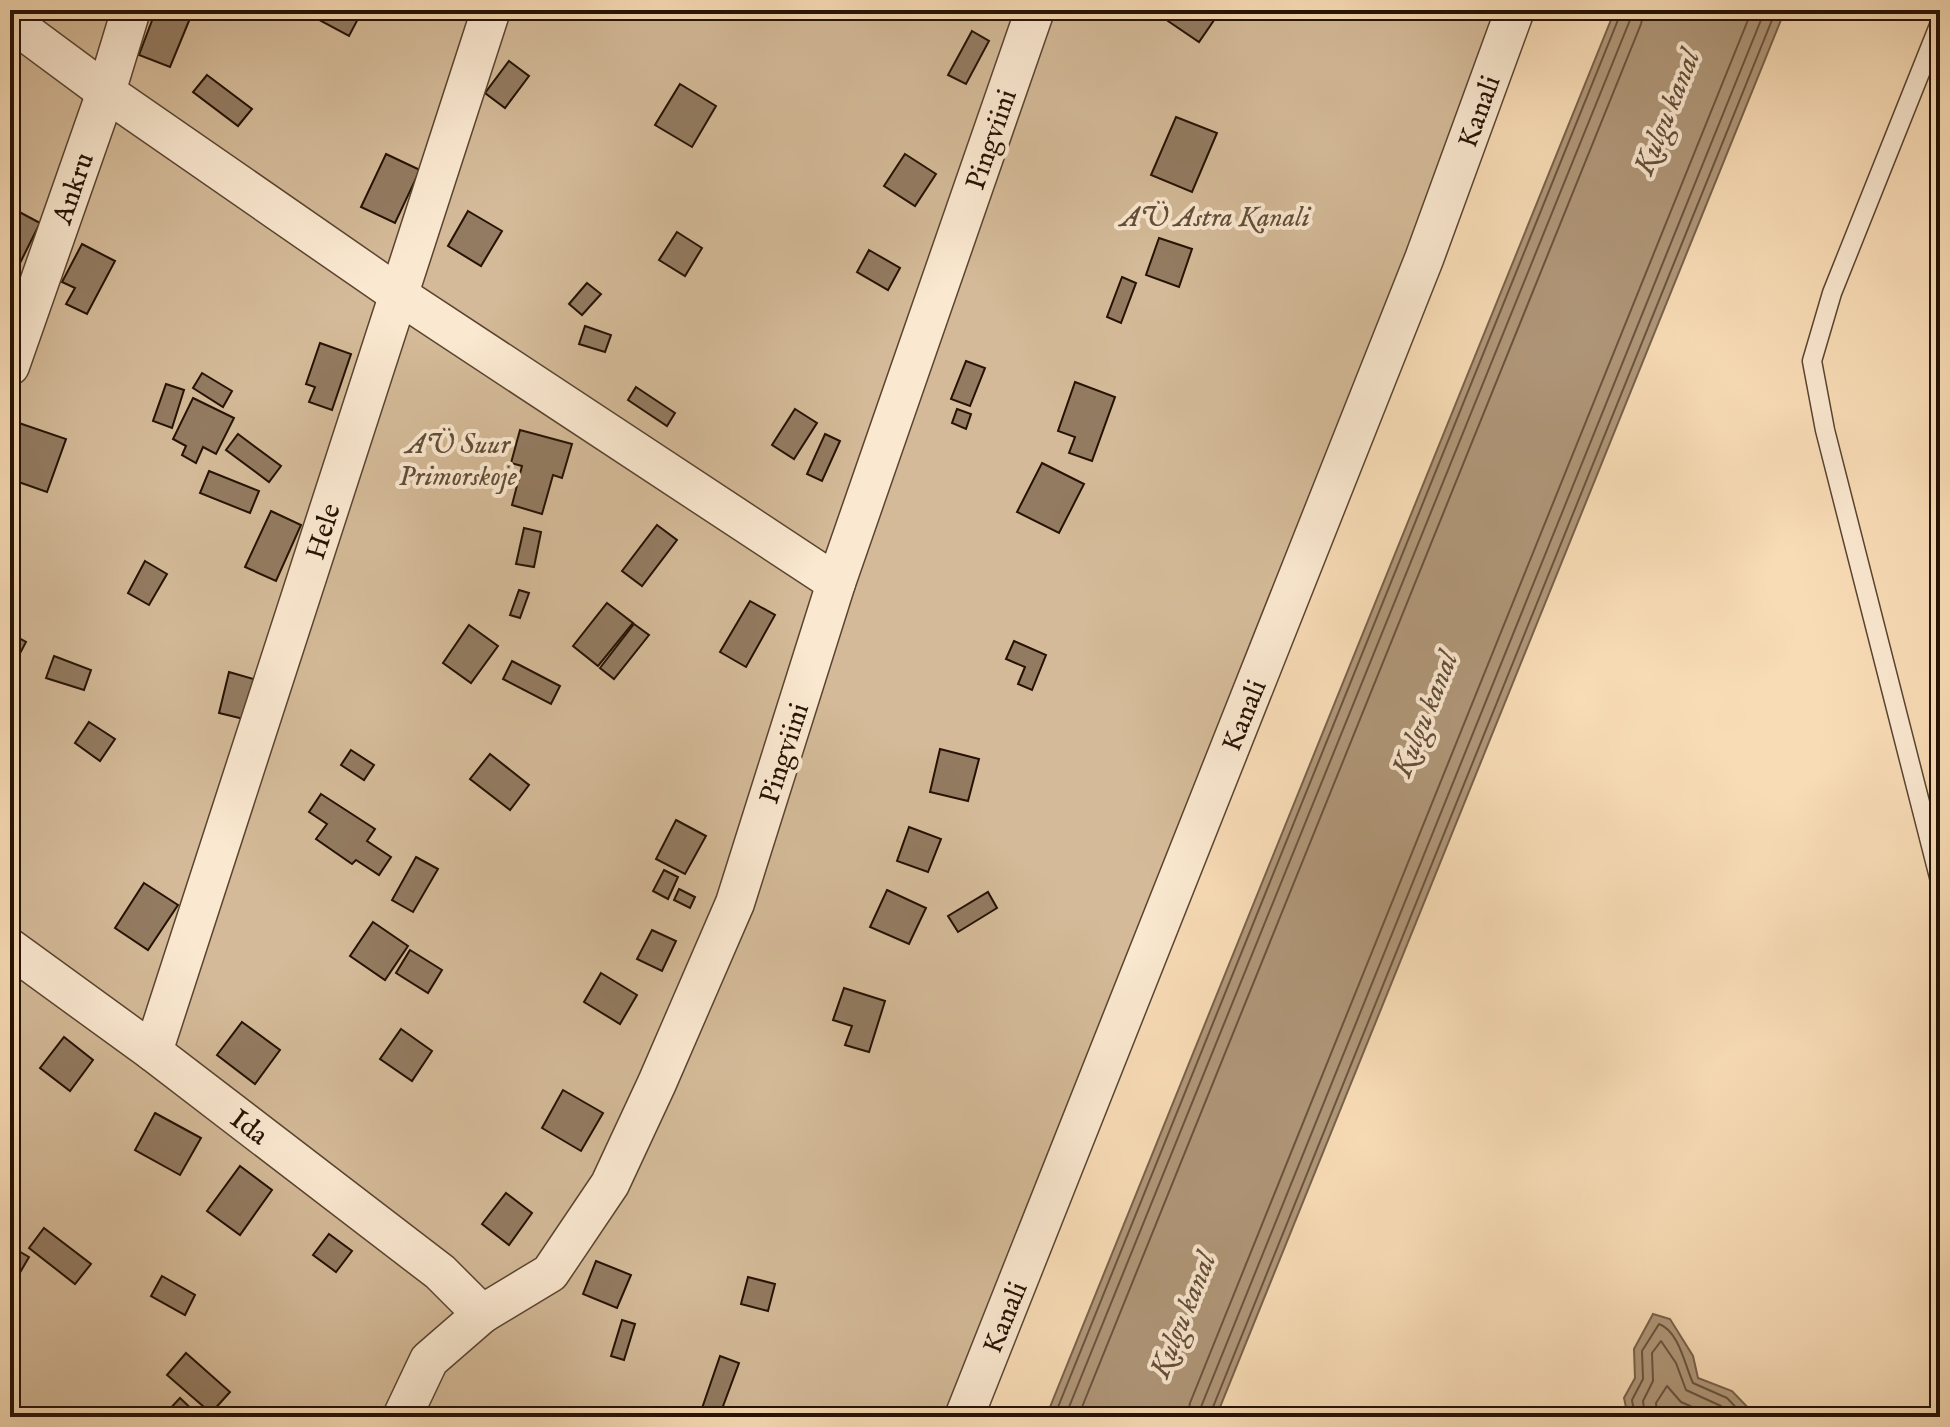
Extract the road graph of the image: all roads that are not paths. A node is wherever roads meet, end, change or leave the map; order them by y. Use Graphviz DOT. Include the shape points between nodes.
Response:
graph roads {
  1 [pos="131,10"];
  2 [pos="491,10"];
  3 [pos="1035,10"];
  4 [pos="1515,10"];
  5 [pos="10,21"];
  6 [pos="1940,23"];
  7 [pos="106,92"];
  8 [pos="399,295"];
  9 [pos="10,366"];
  10 [pos="836,583"];
  11 [pos="1940,881"];
  12 [pos="10,948"];
  13 [pos="153,1052"];
  14 [pos="482,1314"];
  15 [pos="402,1417"];
  16 [pos="964,1417"];
  1 -- 7 [label="street, Ankru"];
  2 -- 8 [label="street, Hele"];
  3 -- 10 [label="street, Pingviini"];
  4 -- 16 [label="street, Kanali" via="1424,259"];
  5 -- 7 [label="street"];
  6 -- 11 [label="lane" via="1832,293 1812,361"];
  7 -- 8 [label="street"];
  7 -- 9 [label="street, Ankru"];
  8 -- 10 [label="street"];
  8 -- 13 [label="street, Hele"];
  10 -- 14 [label="street, Pingviini" via="735,903 610,1184 550,1273"];
  12 -- 13 [label="street, Ida"];
  13 -- 14 [label="street, Ida" via="440,1272"];
  14 -- 15 [label="street, Pingviini" via="429,1360"];
}
